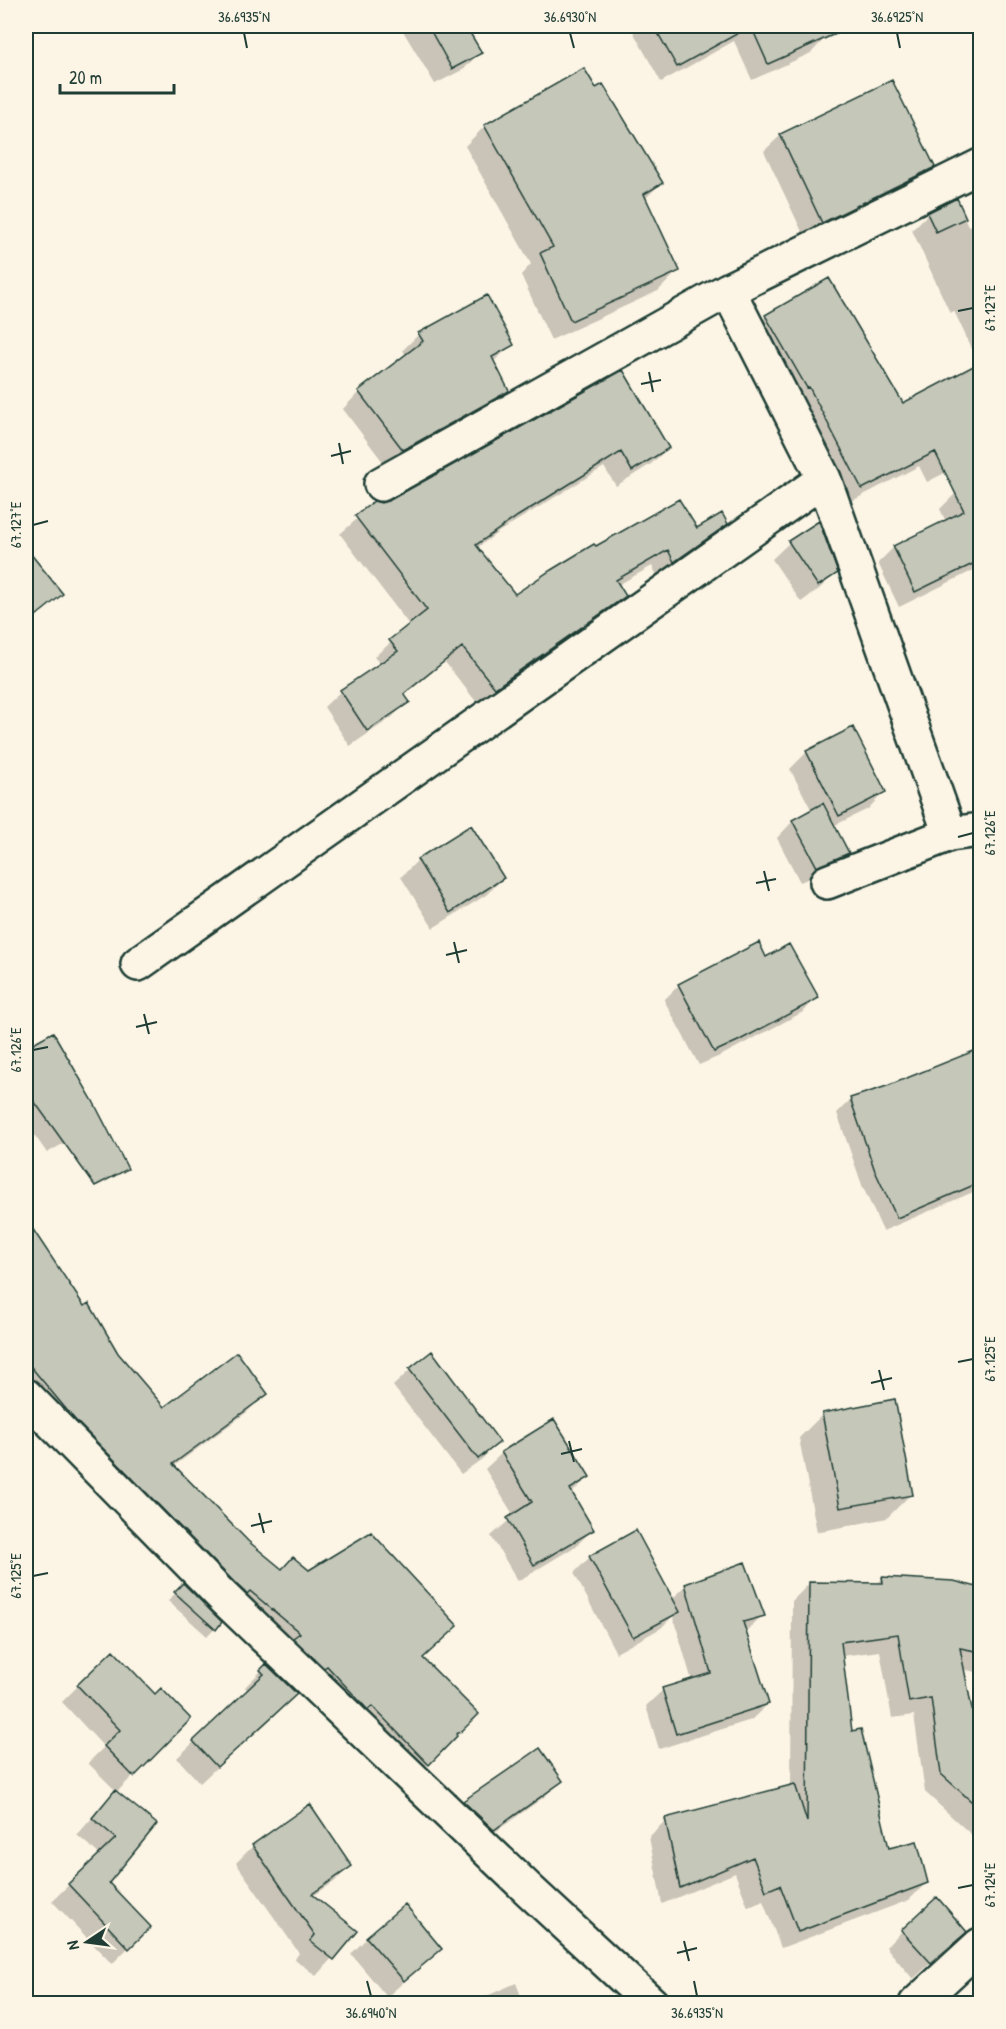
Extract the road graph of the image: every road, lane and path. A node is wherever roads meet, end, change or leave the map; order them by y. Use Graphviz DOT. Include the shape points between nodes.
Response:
graph roads {
  1 [pos="981,166"];
  2 [pos="728,290"];
  3 [pos="824,479"];
  4 [pos="381,484"];
  5 [pos="965,832"];
  6 [pos="827,882"];
  7 [pos="138,963"];
  8 [pos="26,1396"];
  9 [pos="981,1945"];
  10 [pos="652,2004"];
  11 [pos="916,2004"];
  1 -- 2 [label="street"];
  2 -- 3 [label="street"];
  2 -- 4 [label="street"];
  3 -- 5 [label="street"];
  3 -- 7 [label="street"];
  5 -- 6 [label="street"];
  8 -- 10 [label="street" via="224,1598"];
  9 -- 11 [label="street"];
}
